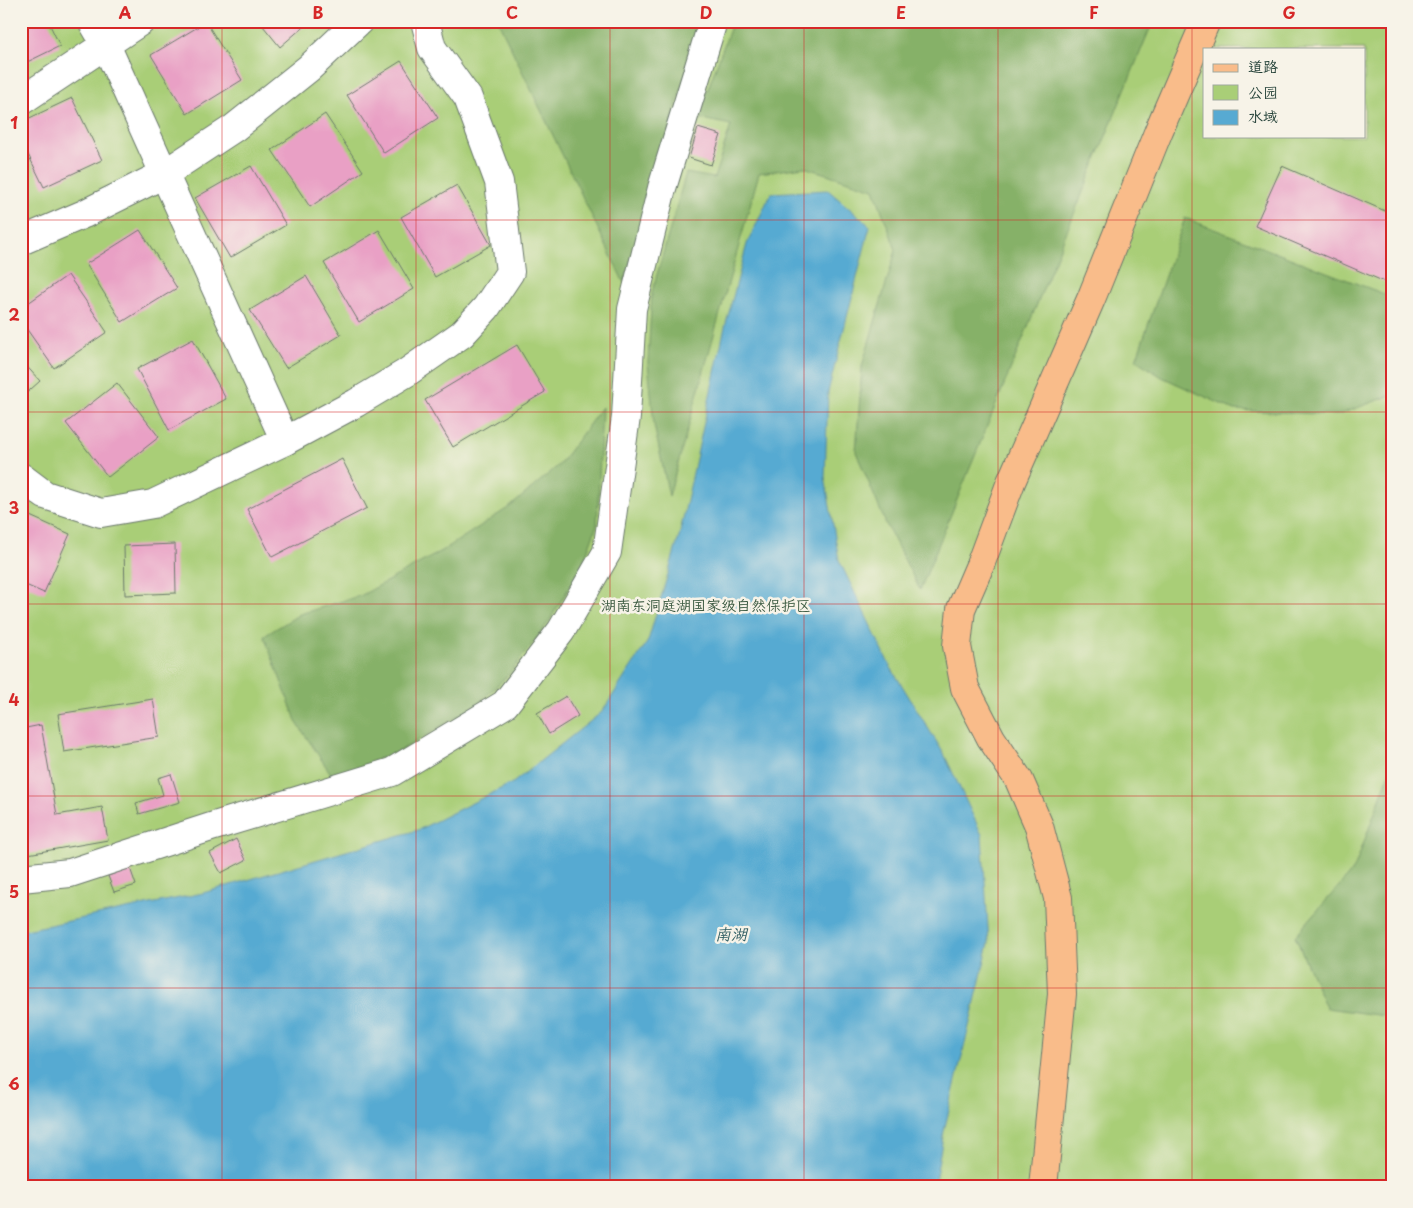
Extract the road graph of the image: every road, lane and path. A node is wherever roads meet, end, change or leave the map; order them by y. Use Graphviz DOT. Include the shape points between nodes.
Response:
graph roads {
  1 [pos="92,21"];
  2 [pos="141,21"];
  3 [pos="359,21"];
  4 [pos="425,21"];
  5 [pos="713,21"];
  6 [pos="1206,21"];
  7 [pos="106,45"];
  8 [pos="21,101"];
  9 [pos="164,174"];
  10 [pos="21,241"];
  11 [pos="286,441"];
  12 [pos="21,477"];
  13 [pos="21,878"];
  14 [pos="1043,1187"];
  1 -- 7 [label="street"];
  2 -- 7 [label="street"];
  3 -- 9 [label="street" via="309,68 241,122"];
  4 -- 11 [label="street" via="432,48 468,98 499,182 510,272 486,308 462,334 390,382"];
  5 -- 13 [label="street" via="662,188 632,310 626,417 607,552 561,630 505,704 392,772 211,826 70,873"];
  6 -- 14 [label="main road" via="960,609 957,646 965,688 991,738 1019,780 1039,826 1058,898 1062,994"];
  7 -- 8 [label="street"];
  7 -- 9 [label="street"];
  9 -- 10 [label="street"];
  9 -- 11 [label="street"];
  11 -- 12 [label="street" via="153,504 101,513 45,495"];
}
